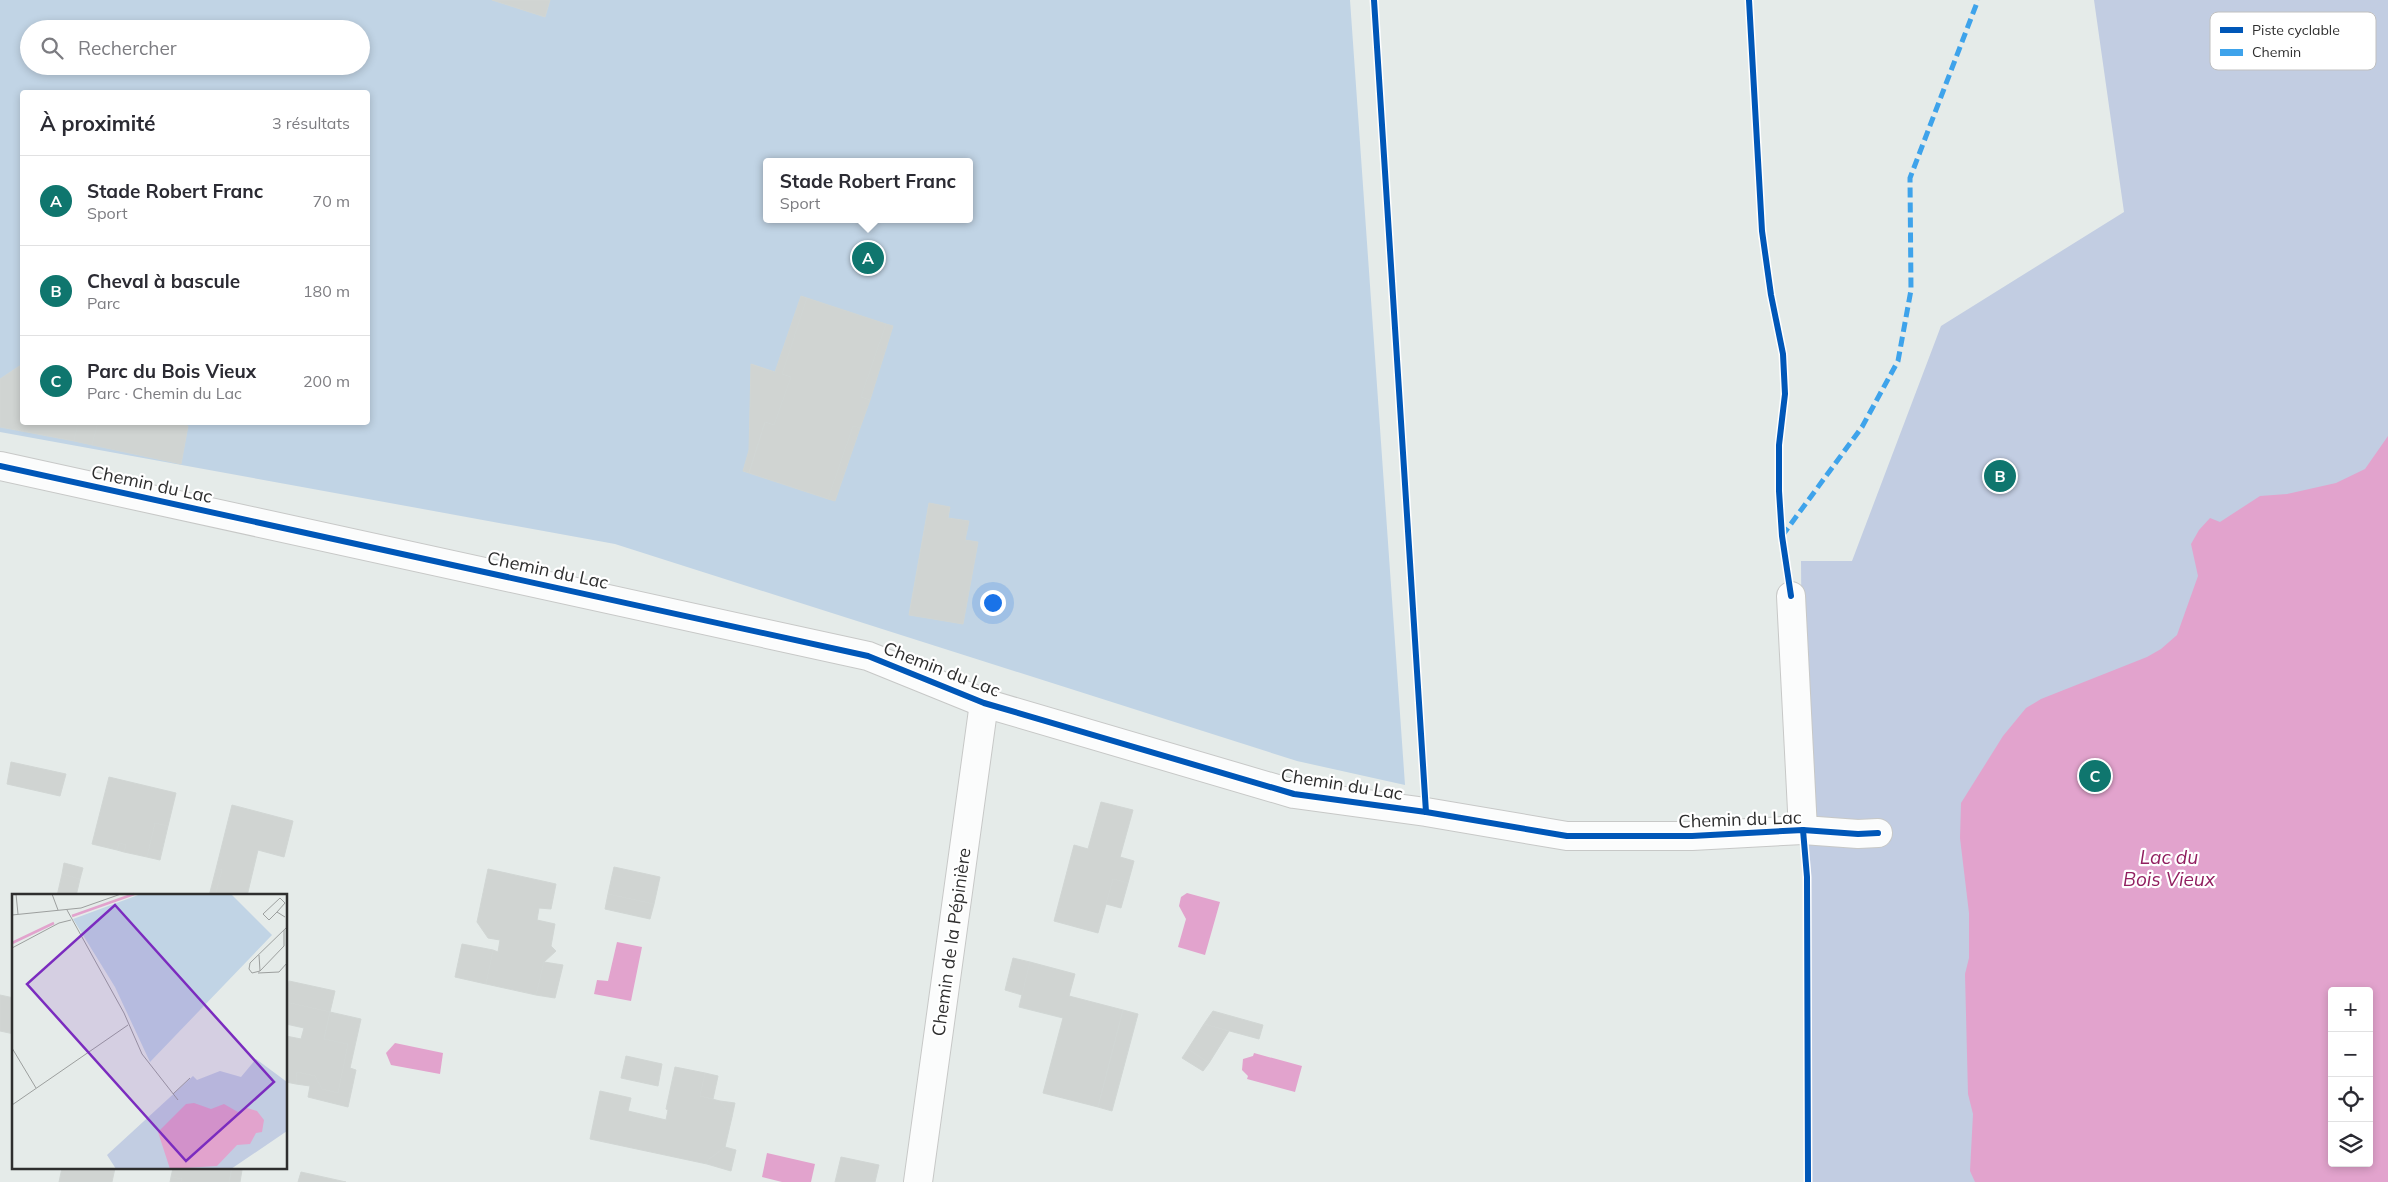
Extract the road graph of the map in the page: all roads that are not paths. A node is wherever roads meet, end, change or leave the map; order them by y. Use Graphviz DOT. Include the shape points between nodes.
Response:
graph roads {
  1 [pos="0,466"];
  2 [pos="1791,596"];
  3 [pos="984,703"];
  4 [pos="1803,830"];
  5 [pos="1878,833"];
  6 [pos="918,1182"];
  1 -- 3 [label="street, Chemin du Lac" via="868,656"];
  2 -- 4 [label="street"];
  3 -- 4 [label="street, Chemin du Lac" via="1294,794 1567,836 1692,836"];
  3 -- 6 [label="street, Chemin de la Pépinière"];
  4 -- 5 [label="street, Chemin du Lac"];
}
